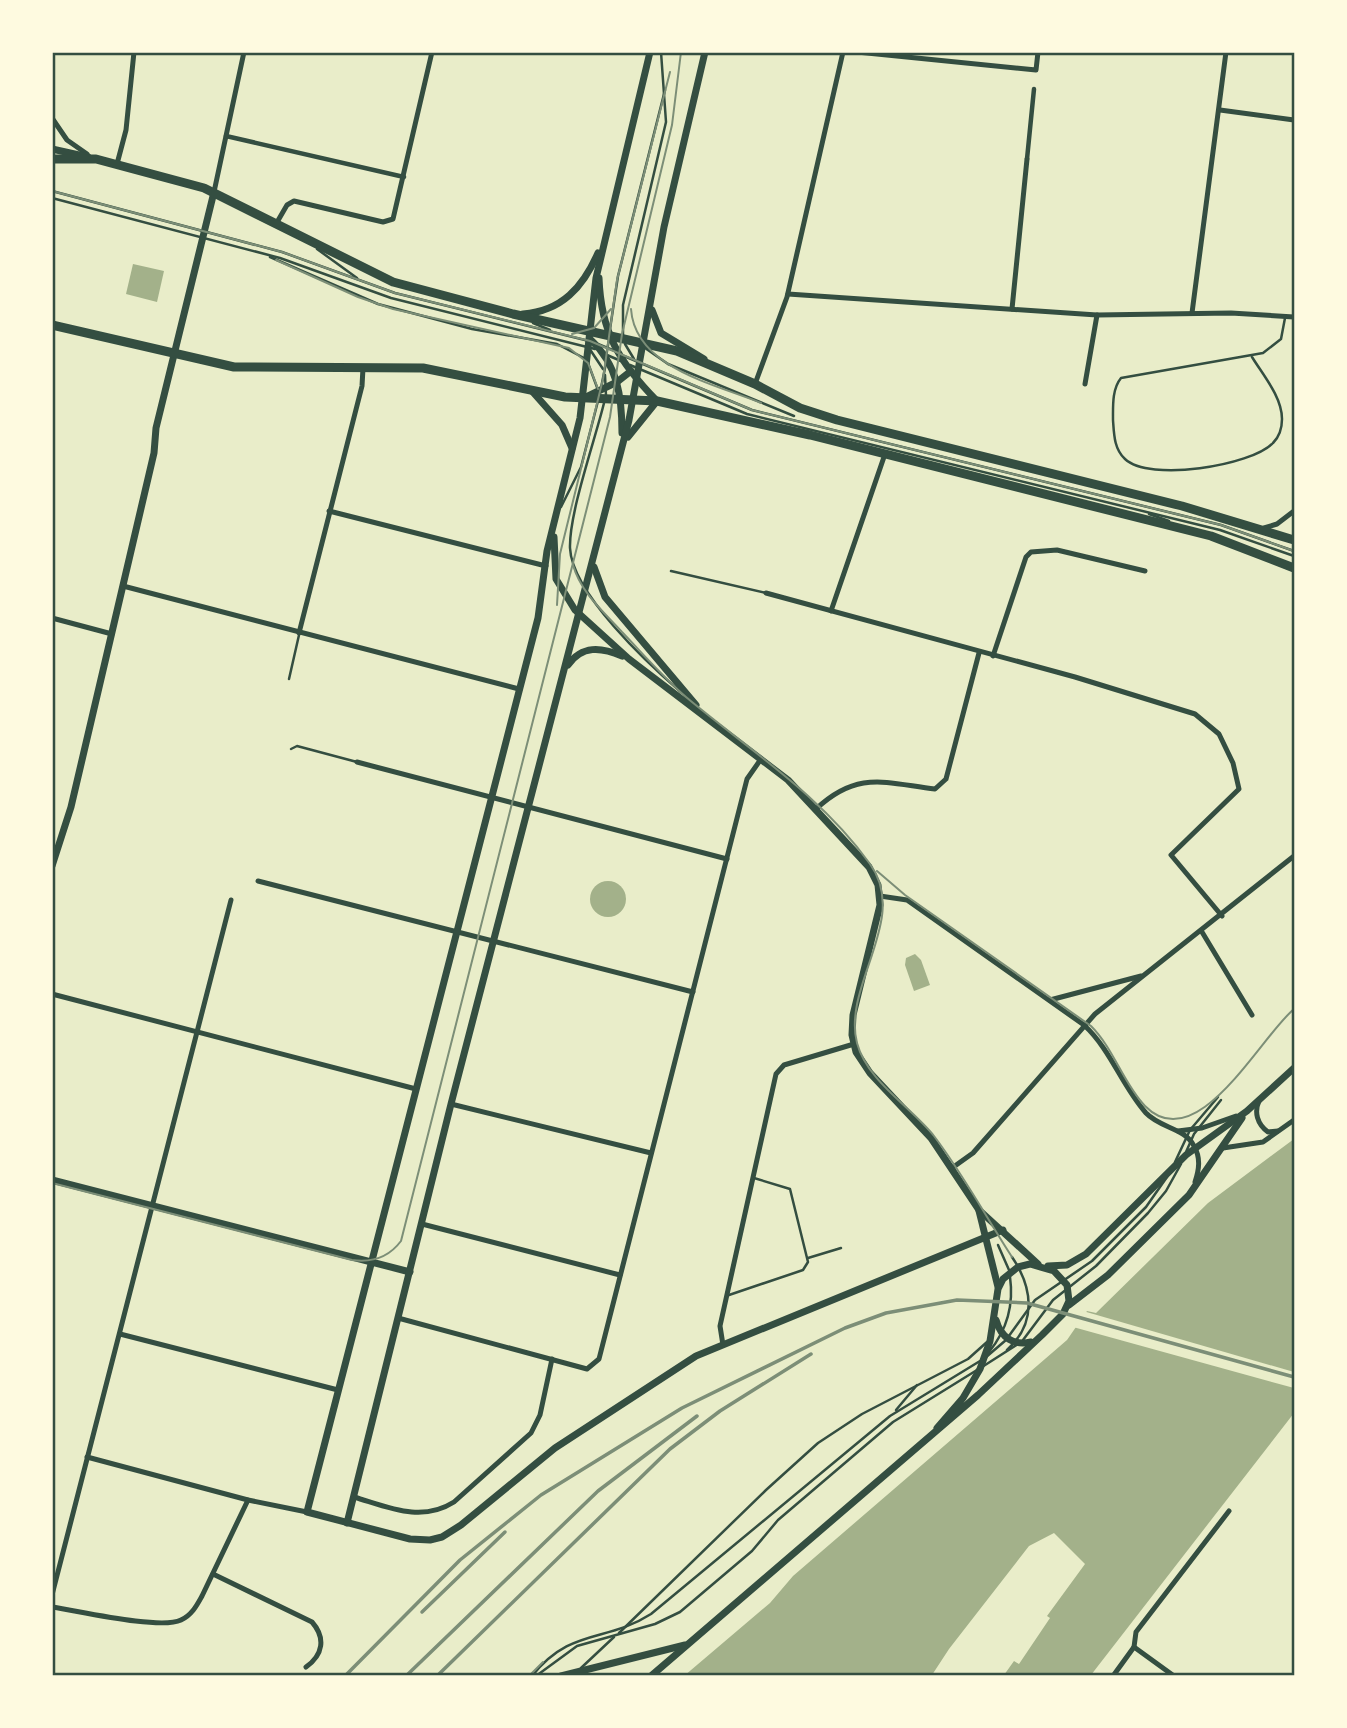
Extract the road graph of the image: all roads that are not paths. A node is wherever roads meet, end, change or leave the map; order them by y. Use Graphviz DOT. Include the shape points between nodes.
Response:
graph roads {
  1 [pos="134,52"];
  2 [pos="244,52"];
  3 [pos="432,52"];
  4 [pos="650,52"];
  5 [pos="661,52"];
  6 [pos="705,52"];
  7 [pos="843,52"];
  8 [pos="857,52"];
  9 [pos="1038,52"];
  10 [pos="1226,52"];
  11 [pos="1034,89"];
  12 [pos="665,90"];
  13 [pos="1220,110"];
  14 [pos="52,118"];
  15 [pos="1294,120"];
  16 [pos="226,136"];
  17 [pos="52,149"];
  18 [pos="52,159"];
  19 [pos="96,159"];
  20 [pos="1027,159"];
  21 [pos="117,164"];
  22 [pos="404,177"];
  23 [pos="52,191"];
  24 [pos="214,192"];
  25 [pos="52,198"];
  26 [pos="276,223"];
  27 [pos="607,233"];
  28 [pos="204,236"];
  29 [pos="300,236"];
  30 [pos="256,252"];
  31 [pos="598,266"];
  32 [pos="362,282"];
  33 [pos="653,285"];
  34 [pos="788,294"];
  35 [pos="1012,309"];
  36 [pos="1192,313"];
  37 [pos="513,314"];
  38 [pos="1097,314"];
  39 [pos="1285,316"];
  40 [pos="1294,317"];
  41 [pos="55,325"];
  42 [pos="556,333"];
  43 [pos="609,336"];
  44 [pos="623,339"];
  45 [pos="590,342"];
  46 [pos="643,344"];
  47 [pos="616,352"];
  48 [pos="606,353"];
  49 [pos="174,355"];
  50 [pos="1252,357"];
  51 [pos="623,362"];
  52 [pos="588,363"];
  53 [pos="636,365"];
  54 [pos="363,368"];
  55 [pos="722,369"];
  56 [pos="604,372"];
  57 [pos="636,380"];
  58 [pos="617,382"];
  59 [pos="755,384"];
  60 [pos="1085,384"];
  61 [pos="531,390"];
  62 [pos="601,394"];
  63 [pos="584,398"];
  64 [pos="621,398"];
  65 [pos="633,399"];
  66 [pos="657,401"];
  67 [pos="814,423"];
  68 [pos="572,448"];
  69 [pos="621,452"];
  70 [pos="885,454"];
  71 [pos="1136,509"];
  72 [pos="1294,510"];
  73 [pos="330,511"];
  74 [pos="1187,516"];
  75 [pos="555,518"];
  76 [pos="1264,528"];
  77 [pos="1201,533"];
  78 [pos="1294,540"];
  79 [pos="1294,551"];
  80 [pos="595,555"];
  81 [pos="1294,556"];
  82 [pos="546,566"];
  83 [pos="1294,568"];
  84 [pos="671,571"];
  85 [pos="1145,571"];
  86 [pos="123,586"];
  87 [pos="585,592"];
  88 [pos="766,593"];
  89 [pos="831,611"];
  90 [pos="579,614"];
  91 [pos="52,618"];
  92 [pos="299,633"];
  93 [pos="112,634"];
  94 [pos="979,653"];
  95 [pos="993,656"];
  96 [pos="629,659"];
  97 [pos="564,672"];
  98 [pos="289,679"];
  99 [pos="519,689"];
  100 [pos="697,706"];
  101 [pos="706,716"];
  102 [pos="291,749"];
  103 [pos="761,759"];
  104 [pos="357,762"];
  105 [pos="491,796"];
  106 [pos="529,806"];
  107 [pos="816,808"];
  108 [pos="1294,856"];
  109 [pos="727,859"];
  110 [pos="52,866"];
  111 [pos="258,881"];
  112 [pos="880,896"];
  113 [pos="231,900"];
  114 [pos="1222,916"];
  115 [pos="457,932"];
  116 [pos="1202,932"];
  117 [pos="493,940"];
  118 [pos="1144,975"];
  119 [pos="693,992"];
  120 [pos="52,994"];
  121 [pos="1050,1000"];
  122 [pos="1252,1015"];
  123 [pos="1084,1025"];
  124 [pos="198,1032"];
  125 [pos="854,1044"];
  126 [pos="1294,1068"];
  127 [pos="416,1088"];
  128 [pos="1218,1097"];
  129 [pos="1262,1097"];
  130 [pos="1222,1100"];
  131 [pos="451,1104"];
  132 [pos="1247,1111"];
  133 [pos="1294,1120"];
  134 [pos="1198,1129"];
  135 [pos="1190,1130"];
  136 [pos="1281,1130"];
  137 [pos="1175,1131"];
  138 [pos="1191,1141"];
  139 [pos="1218,1152"];
  140 [pos="652,1153"];
  141 [pos="1184,1157"];
  142 [pos="1173,1167"];
  143 [pos="952,1168"];
  144 [pos="752,1178"];
  145 [pos="52,1180"];
  146 [pos="1189,1195"];
  147 [pos="154,1207"];
  148 [pos="979,1210"];
  149 [pos="422,1224"];
  150 [pos="1003,1230"];
  151 [pos="985,1240"];
  152 [pos="998,1245"];
  153 [pos="841,1248"];
  154 [pos="1012,1257"];
  155 [pos="808,1258"];
  156 [pos="371,1262"];
  157 [pos="1041,1265"];
  158 [pos="1019,1267"];
  159 [pos="410,1272"];
  160 [pos="1010,1274"];
  161 [pos="620,1275"];
  162 [pos="1066,1284"];
  163 [pos="998,1289"];
  164 [pos="726,1296"];
  165 [pos="1030,1305"];
  166 [pos="1067,1308"];
  167 [pos="996,1313"];
  168 [pos="398,1318"];
  169 [pos="993,1327"];
  170 [pos="120,1334"];
  171 [pos="1011,1340"];
  172 [pos="1037,1340"];
  173 [pos="723,1345"];
  174 [pos="985,1357"];
  175 [pos="552,1359"];
  176 [pos="981,1368"];
  177 [pos="920,1383"];
  178 [pos="338,1390"];
  179 [pos="890,1416"];
  180 [pos="937,1428"];
  181 [pos="87,1457"];
  182 [pos="354,1497"];
  183 [pos="248,1500"];
  184 [pos="307,1511"];
  185 [pos="1229,1511"];
  186 [pos="347,1523"];
  187 [pos="212,1574"];
  188 [pos="52,1595"];
  189 [pos="52,1607"];
  190 [pos="626,1626"];
  191 [pos="617,1635"];
  192 [pos="685,1645"];
  193 [pos="1134,1647"];
  194 [pos="306,1667"];
  195 [pos="575,1673"];
  196 [pos="534,1675"];
  197 [pos="561,1675"];
  198 [pos="652,1675"];
  199 [pos="1113,1675"];
  200 [pos="1174,1675"];
  1 -- 21 [label="street"];
  2 -- 16 [label="street"];
  3 -- 22 [label="street"];
  4 -- 27 [label="street"];
  5 -- 12 [label="lane"];
  6 -- 33 [label="street"];
  7 -- 34 [label="street"];
  8 -- 9 [label="street" via="1036,70"];
  10 -- 13 [label="street"];
  11 -- 20 [label="street"];
  12 -- 43 [label="lane" via="617,280"];
  12 -- 44 [label="lane" via="664,137 623,305"];
  13 -- 15 [label="street"];
  13 -- 36 [label="street"];
  14 -- 19 [label="street" via="67,140"];
  16 -- 22 [label="street"];
  16 -- 24 [label="street"];
  17 -- 19 [label="street"];
  18 -- 19 [label="main road"];
  19 -- 21 [label="main road"];
  20 -- 35 [label="street"];
  21 -- 24 [label="main road"];
  22 -- 26 [label="street" via="390,221 294,201"];
  23 -- 28 [label="lane"];
  24 -- 26 [label="main road"];
  24 -- 28 [label="street"];
  25 -- 28 [label="lane"];
  26 -- 29 [label="main road"];
  27 -- 31 [label="street"];
  27 -- 37 [label="street" via="588,274 569,298 540,312"];
  28 -- 30 [label="lane"];
  28 -- 32 [label="lane" via="282,252"];
  28 -- 49 [label="street"];
  29 -- 32 [label="lane"];
  29 -- 37 [label="main road" via="401,285"];
  30 -- 45 [label="lane" via="380,295"];
  30 -- 52 [label="lane" via="378,304 472,329 562,345"];
  31 -- 43 [label="street"];
  31 -- 45 [label="street"];
  32 -- 42 [label="lane"];
  33 -- 46 [label="street"];
  33 -- 55 [label="street" via="652,312 659,331"];
  34 -- 35 [label="street"];
  34 -- 59 [label="street"];
  35 -- 38 [label="street"];
  36 -- 38 [label="street"];
  36 -- 39 [label="street"];
  37 -- 42 [label="lane"];
  37 -- 45 [label="main road" via="574,328"];
  38 -- 60 [label="street"];
  39 -- 40 [label="street"];
  39 -- 50 [label="lane" via="1278,343"];
  41 -- 49 [label="main road"];
  42 -- 45 [label="lane"];
  43 -- 44 [label="main road"];
  43 -- 45 [label="main road"];
  43 -- 47 [label="street"];
  43 -- 48 [label="lane"];
  44 -- 46 [label="main road"];
  44 -- 53 [label="lane"];
  45 -- 48 [label="street"];
  45 -- 52 [label="street"];
  45 -- 56 [label="lane"];
  46 -- 53 [label="street"];
  46 -- 55 [label="main road" via="677,351"];
  46 -- 67 [label="lane" via="668,364"];
  47 -- 48 [label="lane"];
  47 -- 51 [label="street"];
  47 -- 53 [label="lane"];
  48 -- 51 [label="lane"];
  48 -- 56 [label="lane"];
  48 -- 58 [label="street"];
  49 -- 54 [label="main road" via="234,367"];
  49 -- 86 [label="street"];
  50 -- 50 [label="lane" via="1121,378 1115,388 1113,415 1116,446 1122,456 1137,467 1166,470 1226,463 1268,447 1281,430 1281,408"];
  51 -- 53 [label="street"];
  52 -- 62 [label="lane"];
  52 -- 63 [label="street"];
  53 -- 57 [label="street"];
  53 -- 58 [label="street"];
  53 -- 67 [label="lane" via="745,408"];
  53 -- 71 [label="lane" via="747,414"];
  54 -- 61 [label="main road" via="423,368"];
  54 -- 73 [label="street"];
  55 -- 59 [label="main road"];
  56 -- 62 [label="lane"];
  57 -- 65 [label="street"];
  57 -- 66 [label="street"];
  58 -- 62 [label="street"];
  58 -- 64 [label="street"];
  59 -- 76 [label="main road" via="800,408 837,420"];
  61 -- 63 [label="main road"];
  61 -- 68 [label="street" via="562,425"];
  62 -- 63 [label="main road"];
  62 -- 64 [label="main road"];
  62 -- 75 [label="lane" via="581,467"];
  62 -- 87 [label="lane" via="571,537 573,565"];
  63 -- 68 [label="street"];
  64 -- 65 [label="main road"];
  64 -- 69 [label="street"];
  65 -- 66 [label="main road"];
  65 -- 69 [label="street"];
  66 -- 69 [label="street" via="635,426"];
  66 -- 70 [label="main road"];
  67 -- 74 [label="lane"];
  68 -- 75 [label="street"];
  69 -- 80 [label="street"];
  70 -- 77 [label="main road"];
  70 -- 89 [label="street"];
  71 -- 77 [label="lane"];
  71 -- 81 [label="lane" via="1220,530"];
  72 -- 76 [label="street"];
  73 -- 82 [label="street"];
  73 -- 92 [label="street"];
  74 -- 76 [label="lane"];
  74 -- 79 [label="lane"];
  75 -- 82 [label="street"];
  75 -- 90 [label="street" via="556,579"];
  76 -- 78 [label="main road"];
  77 -- 83 [label="main road"];
  80 -- 87 [label="street"];
  80 -- 100 [label="street" via="595,574 605,597"];
  82 -- 99 [label="street" via="540,613"];
  84 -- 88 [label="lane"];
  85 -- 95 [label="street" via="1056,550 1031,552"];
  86 -- 92 [label="street"];
  86 -- 93 [label="street"];
  87 -- 90 [label="street"];
  87 -- 100 [label="lane"];
  88 -- 89 [label="street"];
  89 -- 94 [label="street"];
  90 -- 96 [label="street"];
  90 -- 97 [label="street"];
  91 -- 93 [label="street"];
  92 -- 98 [label="lane"];
  92 -- 99 [label="street"];
  93 -- 110 [label="street" via="71,807"];
  94 -- 95 [label="street"];
  94 -- 107 [label="street" via="942,786 874,780 834,793"];
  95 -- 114 [label="street" via="1187,711 1213,727 1233,762 1239,789 1171,855"];
  96 -- 97 [label="street" via="588,649 575,656"];
  96 -- 101 [label="street"];
  97 -- 106 [label="street"];
  99 -- 105 [label="street"];
  100 -- 101 [label="street"];
  101 -- 103 [label="street"];
  102 -- 104 [label="lane" via="297,746"];
  103 -- 107 [label="street"];
  103 -- 109 [label="street" via="748,778"];
  104 -- 105 [label="street"];
  105 -- 106 [label="street"];
  105 -- 115 [label="street"];
  106 -- 109 [label="street"];
  106 -- 117 [label="street"];
  107 -- 112 [label="street" via="865,861"];
  108 -- 114 [label="street"];
  109 -- 119 [label="street"];
  111 -- 115 [label="street"];
  112 -- 121 [label="street" via="907,900"];
  112 -- 125 [label="street" via="853,1015"];
  113 -- 124 [label="street"];
  114 -- 116 [label="street"];
  115 -- 117 [label="street"];
  115 -- 127 [label="street"];
  116 -- 118 [label="street"];
  116 -- 122 [label="street"];
  117 -- 119 [label="street"];
  117 -- 131 [label="street"];
  118 -- 121 [label="street"];
  118 -- 123 [label="street"];
  119 -- 140 [label="street"];
  120 -- 124 [label="street"];
  121 -- 123 [label="street"];
  123 -- 137 [label="street" via="1104,1047 1146,1113"];
  123 -- 143 [label="street" via="972,1155"];
  124 -- 127 [label="street"];
  124 -- 147 [label="street"];
  125 -- 143 [label="street" via="867,1070 925,1130"];
  125 -- 144 [label="street" via="781,1067 774,1078"];
  126 -- 129 [label="street"];
  127 -- 156 [label="street"];
  128 -- 135 [label="lane"];
  129 -- 132 [label="street"];
  129 -- 136 [label="street" via="1257,1110 1261,1125 1268,1132"];
  130 -- 134 [label="lane"];
  131 -- 140 [label="street"];
  131 -- 149 [label="street"];
  132 -- 134 [label="street"];
  132 -- 138 [label="street"];
  132 -- 139 [label="street"];
  133 -- 136 [label="street"];
  134 -- 135 [label="street"];
  134 -- 138 [label="lane"];
  135 -- 137 [label="street"];
  135 -- 138 [label="lane"];
  136 -- 139 [label="street" via="1264,1143 1229,1146"];
  137 -- 138 [label="street"];
  138 -- 141 [label="street"];
  138 -- 142 [label="lane"];
  138 -- 146 [label="street" via="1199,1167"];
  139 -- 146 [label="street"];
  140 -- 161 [label="street"];
  141 -- 142 [label="street"];
  141 -- 162 [label="lane" via="1152,1210 1099,1263"];
  142 -- 157 [label="street" via="1084,1255 1063,1266"];
  142 -- 162 [label="lane" via="1146,1207"];
  143 -- 148 [label="street"];
  144 -- 155 [label="lane" via="790,1189"];
  144 -- 164 [label="street"];
  145 -- 147 [label="street"];
  146 -- 166 [label="street" via="1108,1275"];
  147 -- 156 [label="street"];
  147 -- 170 [label="street"];
  148 -- 150 [label="street"];
  148 -- 151 [label="street"];
  149 -- 159 [label="street"];
  149 -- 161 [label="street"];
  150 -- 151 [label="street"];
  150 -- 157 [label="street" via="1023,1254"];
  151 -- 163 [label="street"];
  151 -- 173 [label="street"];
  152 -- 160 [label="lane"];
  153 -- 155 [label="lane"];
  154 -- 158 [label="lane"];
  155 -- 164 [label="lane" via="803,1270"];
  156 -- 159 [label="street"];
  156 -- 178 [label="street"];
  157 -- 158 [label="street"];
  157 -- 162 [label="street"];
  158 -- 160 [label="street"];
  158 -- 165 [label="lane"];
  159 -- 168 [label="street"];
  160 -- 163 [label="street"];
  160 -- 171 [label="lane"];
  161 -- 175 [label="street" via="601,1354 587,1368"];
  162 -- 165 [label="lane"];
  162 -- 166 [label="street"];
  162 -- 171 [label="lane"];
  163 -- 167 [label="street"];
  164 -- 173 [label="street" via="720,1326"];
  165 -- 171 [label="lane"];
  165 -- 171 [label="lane" via="1026,1325"];
  166 -- 172 [label="street"];
  167 -- 169 [label="street"];
  167 -- 171 [label="street"];
  168 -- 175 [label="street"];
  168 -- 182 [label="street"];
  169 -- 174 [label="street"];
  169 -- 177 [label="lane" via="985,1345 973,1356"];
  170 -- 178 [label="street"];
  170 -- 181 [label="street"];
  171 -- 172 [label="street"];
  171 -- 174 [label="lane"];
  171 -- 174 [label="lane"];
  171 -- 176 [label="lane"];
  172 -- 180 [label="street"];
  173 -- 186 [label="street" via="686,1362 564,1441 447,1534 416,1539"];
  174 -- 176 [label="street"];
  174 -- 179 [label="lane"];
  175 -- 182 [label="street" via="540,1415 531,1433 454,1502 418,1514"];
  176 -- 180 [label="street"];
  176 -- 191 [label="lane" via="888,1425 680,1612"];
  177 -- 179 [label="lane"];
  177 -- 190 [label="lane" via="862,1413 801,1457"];
  178 -- 184 [label="street"];
  179 -- 190 [label="lane" via="657,1610"];
  180 -- 192 [label="street"];
  181 -- 183 [label="street"];
  181 -- 188 [label="street"];
  182 -- 186 [label="street"];
  183 -- 184 [label="street"];
  183 -- 187 [label="street"];
  184 -- 186 [label="street"];
  185 -- 193 [label="street" via="1136,1632"];
  187 -- 189 [label="street" via="194,1610 174,1623"];
  187 -- 194 [label="street" via="316,1626 322,1648"];
  190 -- 191 [label="lane"];
  190 -- 196 [label="lane" via="566,1644"];
  191 -- 195 [label="lane"];
  191 -- 196 [label="lane" via="570,1649"];
  192 -- 195 [label="street"];
  192 -- 198 [label="street"];
  193 -- 199 [label="street"];
  193 -- 200 [label="street"];
  195 -- 197 [label="street"];
}
